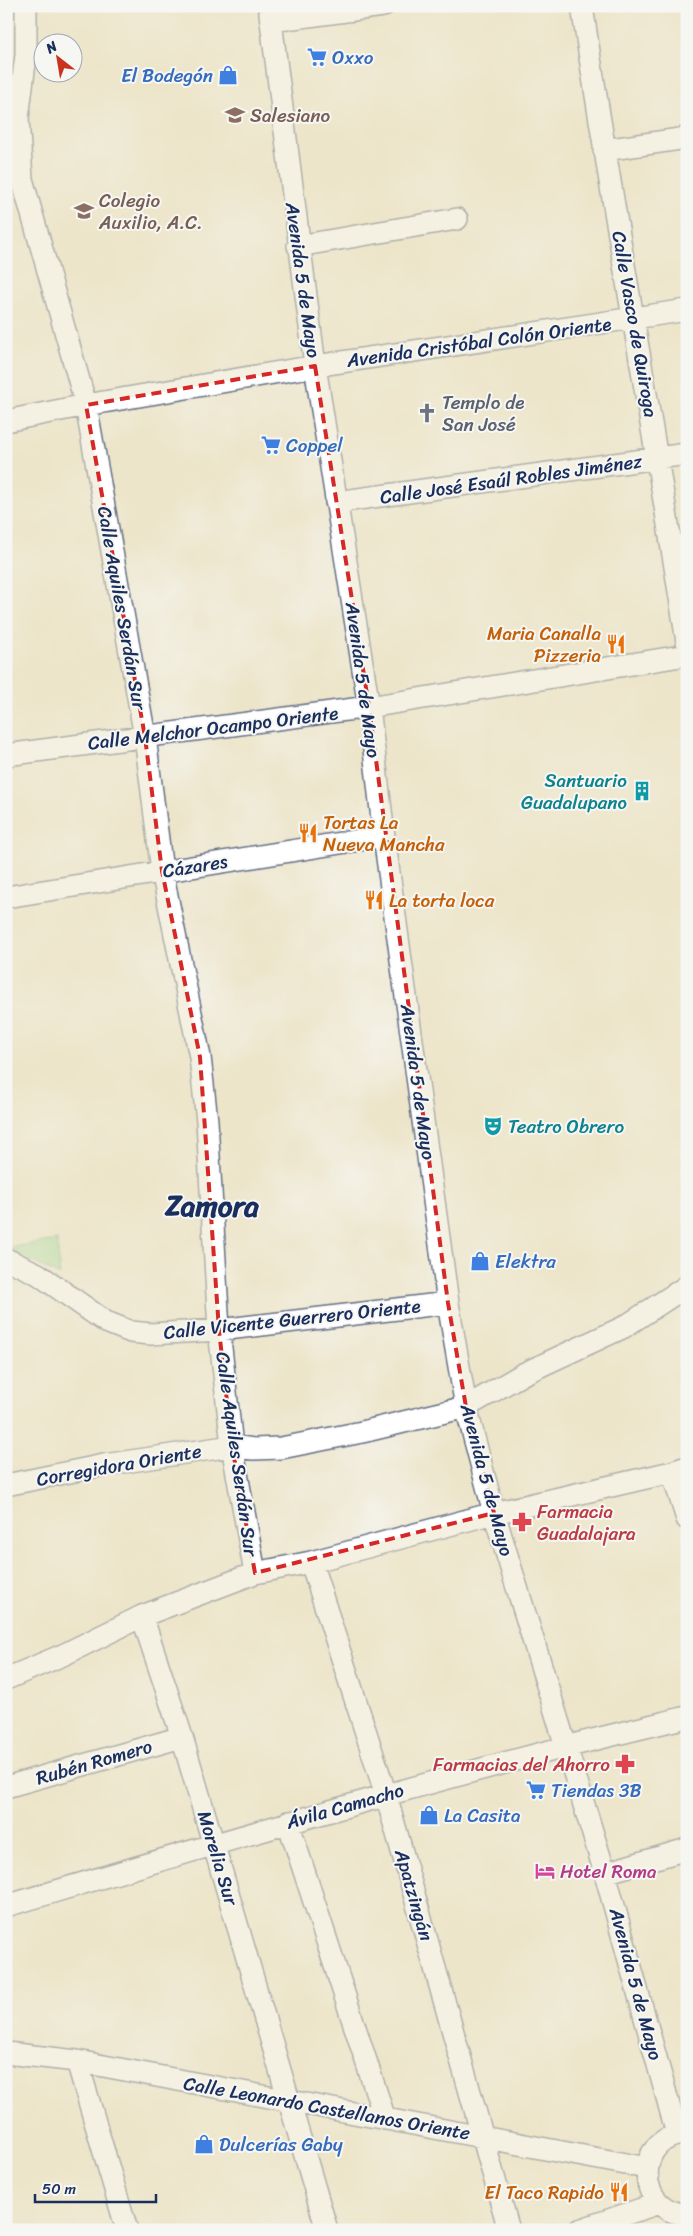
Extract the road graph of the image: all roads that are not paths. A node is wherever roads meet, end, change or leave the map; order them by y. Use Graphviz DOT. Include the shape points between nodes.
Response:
graph roads {
  1 [pos="26,6"];
  2 [pos="383,6"];
  3 [pos="582,6"];
  4 [pos="270,14"];
  5 [pos="687,138"];
  6 [pos="604,150"];
  7 [pos="457,219"];
  8 [pos="298,246"];
  9 [pos="687,310"];
  10 [pos="634,319"];
  11 [pos="315,366"];
  12 [pos="86,405"];
  13 [pos="6,421"];
  14 [pos="687,454"];
  15 [pos="658,460"];
  16 [pos="336,502"];
  17 [pos="687,642"];
  18 [pos="687,655"];
  19 [pos="369,707"];
  20 [pos="145,737"];
  21 [pos="6,754"];
  22 [pos="384,836"];
  23 [pos="162,871"];
  24 [pos="6,897"];
  25 [pos="6,1259"];
  26 [pos="687,1286"];
  27 [pos="448,1303"];
  28 [pos="220,1330"];
  29 [pos="466,1406"];
  30 [pos="232,1446"];
  31 [pos="679,1469"];
  32 [pos="6,1485"];
  33 [pos="494,1512"];
  34 [pos="687,1519"];
  35 [pos="311,1562"];
  36 [pos="255,1573"];
  37 [pos="142,1616"];
  38 [pos="6,1679"];
  39 [pos="687,1717"];
  40 [pos="182,1737"];
  41 [pos="566,1745"];
  42 [pos="6,1787"];
  43 [pos="386,1795"];
  44 [pos="288,1822"];
  45 [pos="214,1844"];
  46 [pos="687,1849"];
  47 [pos="605,1873"];
  48 [pos="6,1906"];
  49 [pos="6,2053"];
  50 [pos="77,2061"];
  51 [pos="290,2102"];
  52 [pos="385,2119"];
  53 [pos="682,2134"];
  54 [pos="482,2136"];
  55 [pos="647,2168"];
  56 [pos="658,2203"];
  57 [pos="687,2214"];
  58 [pos="127,2230"];
  59 [pos="327,2230"];
  60 [pos="509,2230"];
  61 [pos="579,2230"];
  1 -- 12 [label="street, Calle Aquiles Serdán Sur" via="26,55 18,118 22,179"];
  2 -- 4 [label="street"];
  3 -- 6 [label="street, Calle Vasco de Quiroga"];
  4 -- 8 [label="street, Avenida 5 de Mayo"];
  5 -- 6 [label="street"];
  6 -- 10 [label="street, Calle Vasco de Quiroga"];
  7 -- 8 [label="street"];
  8 -- 11 [label="street, Avenida 5 de Mayo"];
  9 -- 10 [label="street, Avenida Cristóbal Colón Oriente"];
  10 -- 11 [label="street, Avenida Cristóbal Colón Oriente"];
  10 -- 15 [label="street, Calle Vasco de Quiroga"];
  11 -- 12 [label="street, Avenida Cristóbal Colón Oriente"];
  11 -- 16 [label="street, Avenida 5 de Mayo"];
  12 -- 13 [label="street, Avenida Cristóbal Colón Oriente"];
  12 -- 20 [label="street, Calle Aquiles Serdán Sur"];
  14 -- 15 [label="street, Calle José Esaúl Robles Jiménez"];
  15 -- 16 [label="street, Calle José Esaúl Robles Jiménez"];
  15 -- 17 [label="street, Calle Vasco de Quiroga"];
  16 -- 19 [label="street, Avenida 5 de Mayo"];
  18 -- 19 [label="street, Calle Melchor Ocampo Oriente"];
  19 -- 20 [label="street, Calle Melchor Ocampo Oriente"];
  19 -- 22 [label="street, Avenida 5 de Mayo"];
  20 -- 21 [label="street, Calle Melchor Ocampo Oriente"];
  20 -- 23 [label="street, Calle Aquiles Serdán Sur"];
  22 -- 23 [label="street, Cázares"];
  22 -- 27 [label="street, Avenida 5 de Mayo"];
  23 -- 24 [label="street, Cázares"];
  23 -- 28 [label="street, Calle Aquiles Serdán Sur" via="200,1056"];
  25 -- 28 [label="street, Calle Vicente Guerrero Oriente" via="38,1274 106,1322 131,1332"];
  26 -- 29 [label="street, Corregidora Oriente" via="624,1327 523,1374"];
  27 -- 28 [label="street, Calle Vicente Guerrero Oriente"];
  27 -- 29 [label="street, Avenida 5 de Mayo"];
  28 -- 30 [label="street, Calle Aquiles Serdán Sur"];
  29 -- 30 [label="street, Corregidora Oriente" via="281,1448"];
  29 -- 33 [label="street, Avenida 5 de Mayo"];
  30 -- 32 [label="street, Corregidora Oriente" via="104,1465"];
  30 -- 36 [label="street, Calle Aquiles Serdán Sur"];
  31 -- 33 [label="street"];
  31 -- 34 [label="street"];
  33 -- 35 [label="street"];
  33 -- 41 [label="street, Avenida 5 de Mayo"];
  35 -- 36 [label="street"];
  35 -- 43 [label="street, Apatzingán"];
  36 -- 37 [label="street"];
  37 -- 38 [label="street"];
  37 -- 40 [label="street, Morelia Sur"];
  39 -- 41 [label="street, Ávila Camacho"];
  40 -- 42 [label="street, Rubén Romero"];
  40 -- 45 [label="street, Morelia Sur"];
  41 -- 43 [label="street, Ávila Camacho"];
  41 -- 47 [label="street, Avenida 5 de Mayo"];
  43 -- 44 [label="street, Ávila Camacho"];
  43 -- 54 [label="street, Apatzingán"];
  44 -- 45 [label="street, Ávila Camacho"];
  44 -- 52 [label="street"];
  45 -- 48 [label="street, Ávila Camacho"];
  45 -- 51 [label="street, Morelia Sur"];
  46 -- 47 [label="street"];
  47 -- 53 [label="street, Avenida 5 de Mayo"];
  49 -- 50 [label="street, Calle Leonardo Castellanos Oriente"];
  50 -- 51 [label="street, Calle Leonardo Castellanos Oriente"];
  50 -- 58 [label="street"];
  51 -- 52 [label="street, Calle Leonardo Castellanos Oriente"];
  51 -- 59 [label="street, Morelia Sur"];
  52 -- 54 [label="street, Calle Leonardo Castellanos Oriente"];
  53 -- 55 [label="street" via="663,2141 652,2152"];
  54 -- 55 [label="street, Calle Leonardo Castellanos Oriente"];
  54 -- 60 [label="street, Apatzingán"];
  55 -- 56 [label="street" via="649,2186"];
  56 -- 57 [label="street" via="670,2211"];
  56 -- 61 [label="street"];
}
